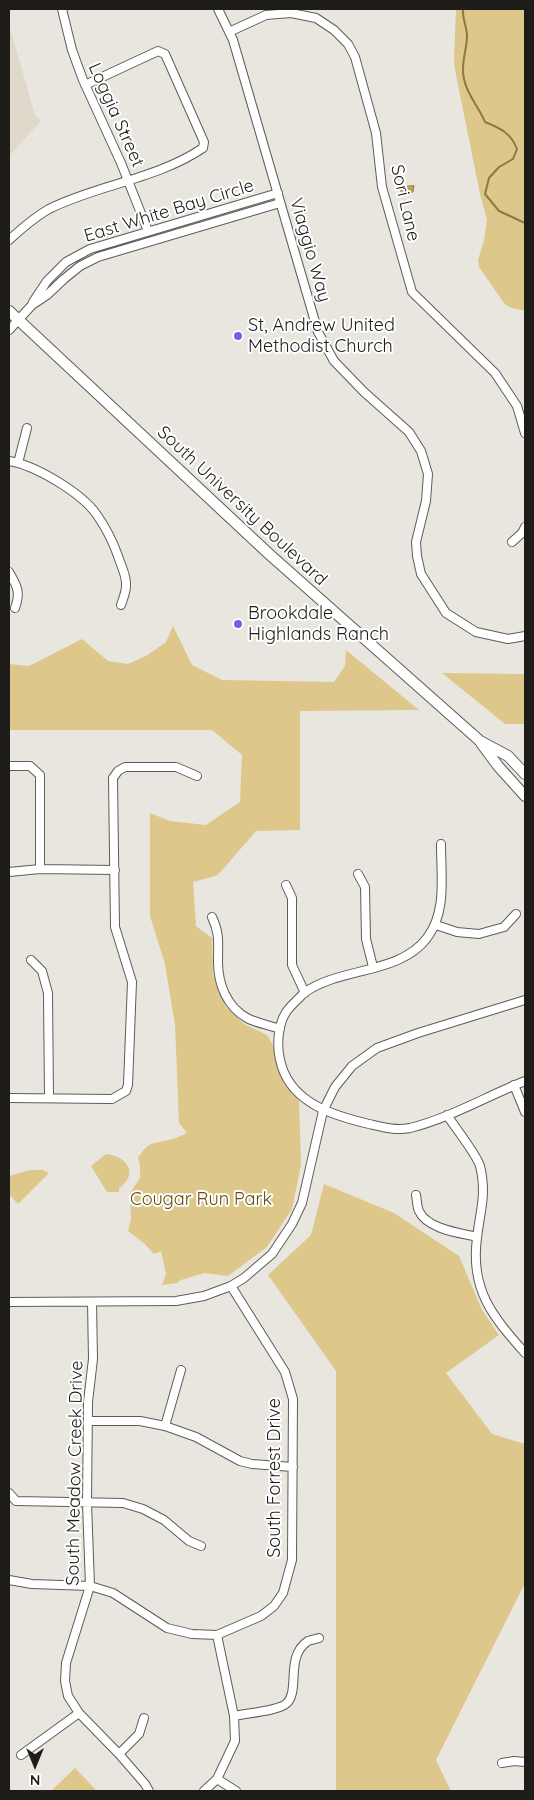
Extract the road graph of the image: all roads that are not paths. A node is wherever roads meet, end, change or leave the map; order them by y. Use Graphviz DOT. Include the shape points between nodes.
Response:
graph roads {
  1 [pos="62,9"];
  2 [pos="218,9"];
  3 [pos="312,13"];
  4 [pos="229,32"];
  5 [pos="85,85"];
  6 [pos="128,182"];
  7 [pos="278,193"];
  8 [pos="280,203"];
  9 [pos="148,230"];
  10 [pos="9,240"];
  11 [pos="32,305"];
  12 [pos="9,311"];
  13 [pos="18,320"];
  14 [pos="9,330"];
  15 [pos="521,404"];
  16 [pos="27,428"];
  17 [pos="525,433"];
  18 [pos="9,461"];
  19 [pos="18,463"];
  20 [pos="525,527"];
  21 [pos="512,542"];
  22 [pos="9,572"];
  23 [pos="121,605"];
  24 [pos="15,608"];
  25 [pos="525,636"];
  26 [pos="480,741"];
  27 [pos="9,766"];
  28 [pos="525,774"];
  29 [pos="197,776"];
  30 [pos="512,781"];
  31 [pos="525,788"];
  32 [pos="525,796"];
  33 [pos="441,844"];
  34 [pos="40,869"];
  35 [pos="115,870"];
  36 [pos="9,872"];
  37 [pos="358,874"];
  38 [pos="286,884"];
  39 [pos="516,914"];
  40 [pos="212,917"];
  41 [pos="436,925"];
  42 [pos="31,960"];
  43 [pos="373,968"];
  44 [pos="305,993"];
  45 [pos="525,1000"];
  46 [pos="280,1029"];
  47 [pos="525,1081"];
  48 [pos="514,1086"];
  49 [pos="9,1098"];
  50 [pos="49,1098"];
  51 [pos="323,1111"];
  52 [pos="525,1112"];
  53 [pos="447,1115"];
  54 [pos="416,1195"];
  55 [pos="477,1237"];
  56 [pos="231,1286"];
  57 [pos="9,1302"];
  58 [pos="92,1302"];
  59 [pos="525,1353"];
  60 [pos="181,1370"];
  61 [pos="88,1421"];
  62 [pos="165,1426"];
  63 [pos="293,1467"];
  64 [pos="9,1493"];
  65 [pos="87,1503"];
  66 [pos="201,1546"];
  67 [pos="9,1580"];
  68 [pos="90,1586"];
  69 [pos="217,1635"];
  70 [pos="319,1638"];
  71 [pos="78,1713"];
  72 [pos="234,1716"];
  73 [pos="144,1718"];
  74 [pos="119,1754"];
  75 [pos="21,1755"];
  76 [pos="525,1762"];
  77 [pos="502,1763"];
  78 [pos="217,1779"];
  79 [pos="149,1791"];
  80 [pos="204,1791"];
  81 [pos="236,1791"];
  1 -- 5 [label="street, Loggia Street"];
  2 -- 4 [label="street, Viaggio Way"];
  3 -- 4 [label="street, Sori Lane" via="266,15"];
  3 -- 15 [label="street, Sori Lane" via="348,44 355,57 376,133 382,187 412,292 495,373"];
  4 -- 7 [label="street, Viaggio Way"];
  5 -- 6 [label="street, Loggia Street"];
  5 -- 6 [label="street" via="158,51 165,54 181,89 204,142 203,148 185,160"];
  6 -- 9 [label="street, Loggia Street"];
  6 -- 10 [label="street" via="97,190 48,210"];
  7 -- 8 [label="street, Viaggio Way"];
  7 -- 9 [label="street, East White Bay Circle"];
  8 -- 11 [label="street" via="98,257 80,266"];
  8 -- 25 [label="street, Viaggio Way" via="318,332 334,361 409,432 421,450 428,474 426,501 416,542 421,574 446,613 476,632 508,638"];
  9 -- 11 [label="street, East White Bay Circle" via="90,249 66,262 47,281"];
  11 -- 13 [label="street"];
  12 -- 13 [label="main road, South University Boulevard"];
  13 -- 14 [label="street"];
  13 -- 26 [label="main road, South University Boulevard" via="262,547"];
  15 -- 17 [label="street, Sori Lane"];
  16 -- 19 [label="street"];
  18 -- 19 [label="street"];
  19 -- 23 [label="street" via="49,476 96,513 112,540 124,574 126,586"];
  20 -- 21 [label="street"];
  22 -- 24 [label="street" via="19,597"];
  26 -- 28 [label="main road, South University Boulevard" via="508,756"];
  26 -- 30 [label="main road, South University Boulevard"];
  27 -- 34 [label="street" via="30,766 40,775"];
  29 -- 35 [label="street" via="176,767 125,767 118,771 113,778"];
  30 -- 31 [label="main road"];
  30 -- 32 [label="main road, South University Boulevard"];
  33 -- 41 [label="street" via="442,901"];
  34 -- 35 [label="street"];
  34 -- 36 [label="street"];
  35 -- 50 [label="street" via="115,927 132,982 128,1086 126,1091 112,1099"];
  37 -- 43 [label="street" via="365,887 366,939"];
  38 -- 44 [label="street" via="292,898 292,965"];
  39 -- 41 [label="street" via="504,927 479,934 457,932"];
  40 -- 46 [label="street" via="218,930 218,972 225,996 233,1008 247,1018"];
  41 -- 43 [label="street" via="413,952"];
  42 -- 50 [label="street" via="42,972 48,993"];
  43 -- 44 [label="street" via="323,983"];
  44 -- 46 [label="street" via="289,1008"];
  45 -- 51 [label="street" via="377,1048 343,1075"];
  46 -- 51 [label="street" via="278,1054 286,1079 304,1098"];
  47 -- 48 [label="street"];
  48 -- 52 [label="street"];
  48 -- 53 [label="street"];
  49 -- 50 [label="street"];
  51 -- 53 [label="street" via="392,1130 409,1128"];
  51 -- 56 [label="street" via="302,1203 292,1224 272,1254"];
  53 -- 55 [label="street" via="479,1164 484,1201"];
  54 -- 55 [label="street" via="419,1212 432,1224"];
  55 -- 59 [label="street" via="475,1253 481,1290 492,1313"];
  56 -- 58 [label="street" via="190,1300"];
  56 -- 63 [label="street, South Forrest Drive" via="285,1372 293,1399"];
  57 -- 58 [label="street"];
  58 -- 61 [label="street, South Meadow Creek Drive" via="93,1359"];
  60 -- 62 [label="street"];
  61 -- 62 [label="street" via="140,1421"];
  61 -- 65 [label="street, South Meadow Creek Drive"];
  62 -- 63 [label="street" via="196,1437 240,1461"];
  63 -- 69 [label="street, South Forrest Drive" via="292,1560 283,1593 261,1616"];
  64 -- 65 [label="street" via="16,1501"];
  65 -- 66 [label="street" via="123,1503 143,1509"];
  65 -- 68 [label="street, South Meadow Creek Drive"];
  67 -- 68 [label="street, South Forrest Drive" via="41,1585"];
  68 -- 69 [label="street, South Forrest Drive" via="113,1593 167,1628"];
  68 -- 71 [label="street, South Meadow Creek Drive" via="66,1663 68,1696"];
  69 -- 72 [label="street"];
  70 -- 72 [label="street" via="307,1642 297,1655 289,1702 282,1707"];
  71 -- 74 [label="street, South Meadow Creek Drive"];
  71 -- 75 [label="street"];
  72 -- 78 [label="street" via="234,1741"];
  73 -- 74 [label="street" via="139,1734"];
  74 -- 79 [label="street, South Meadow Creek Drive"];
  76 -- 77 [label="street"];
  78 -- 80 [label="street"];
  78 -- 81 [label="street"];
}
